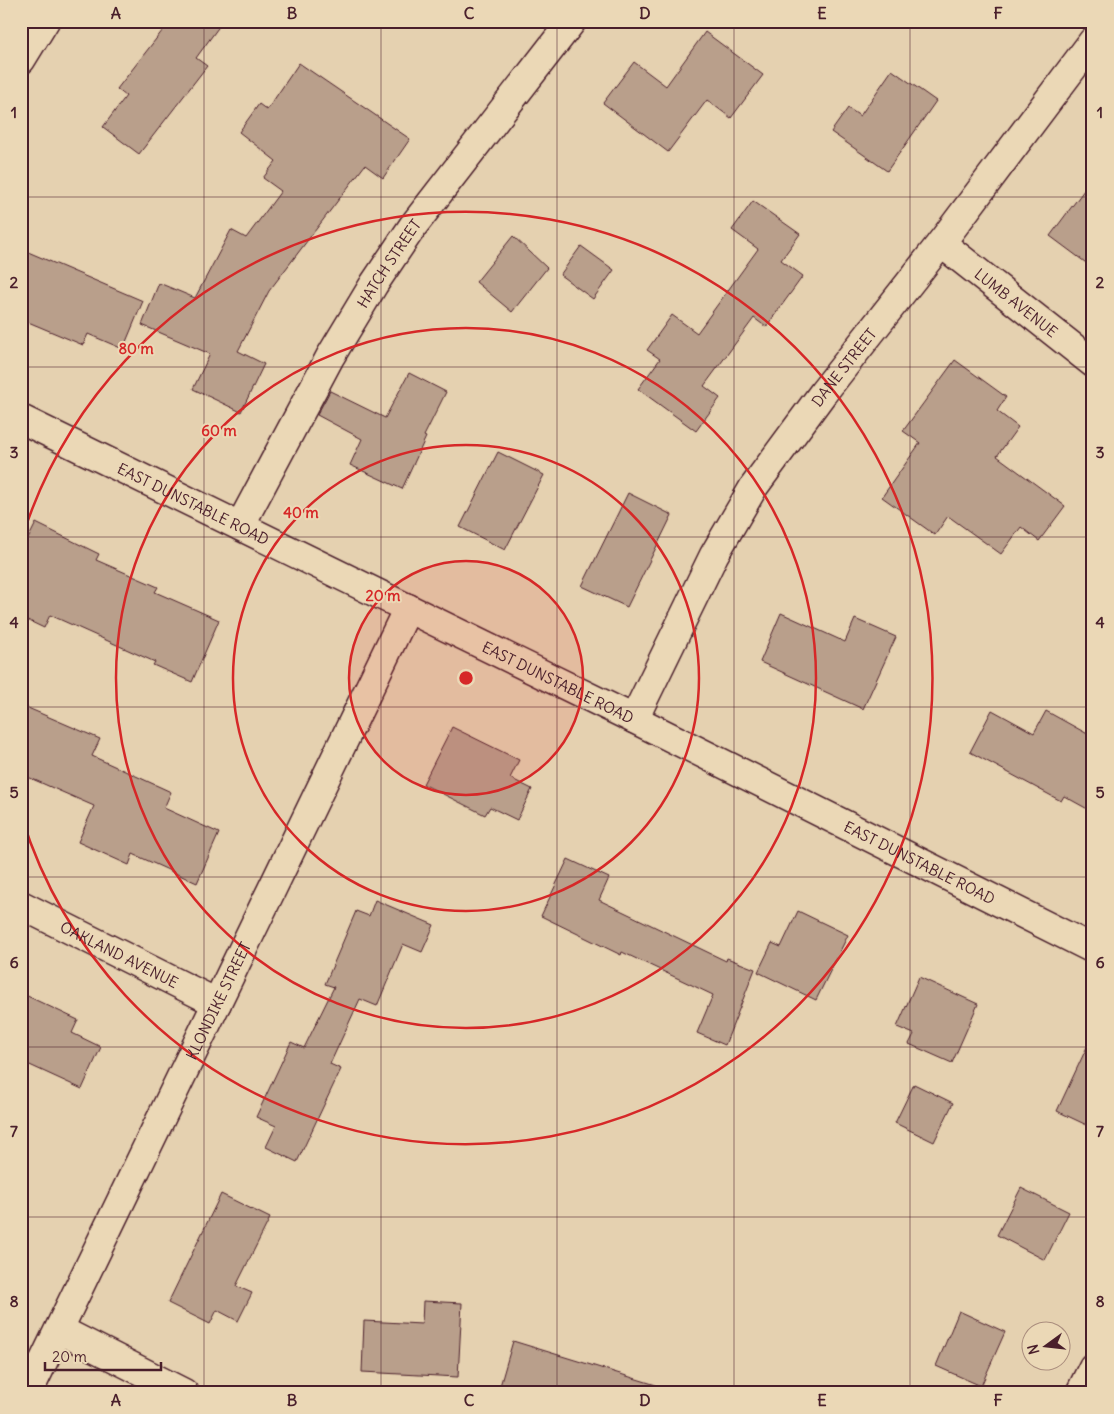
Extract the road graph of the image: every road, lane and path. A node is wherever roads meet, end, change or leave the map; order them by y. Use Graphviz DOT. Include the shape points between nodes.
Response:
graph roads {
  1 [pos="45,21"];
  2 [pos="572,21"];
  3 [pos="1093,40"];
  4 [pos="21,60"];
  5 [pos="941,243"];
  6 [pos="1093,363"];
  7 [pos="21,419"];
  8 [pos="240,526"];
  9 [pos="408,608"];
  10 [pos="634,719"];
  11 [pos="21,905"];
  12 [pos="1093,949"];
  13 [pos="217,1003"];
  14 [pos="60,1330"];
  15 [pos="1093,1367"];
  16 [pos="28,1393"];
  17 [pos="184,1393"];
  18 [pos="1080,1393"];
  1 -- 4 [label="street"];
  2 -- 8 [label="street, HATCH STREET" via="413,226 374,284 330,357"];
  3 -- 5 [label="street, DANE STREET"];
  5 -- 6 [label="street, LUMB AVENUE"];
  5 -- 10 [label="street, DANE STREET" via="753,488 714,555"];
  7 -- 8 [label="street, EAST DUNSTABLE ROAD"];
  8 -- 9 [label="street, EAST DUNSTABLE ROAD"];
  9 -- 10 [label="street, EAST DUNSTABLE ROAD"];
  9 -- 13 [label="street, KLONDIKE STREET"];
  10 -- 12 [label="street, EAST DUNSTABLE ROAD"];
  11 -- 13 [label="street, OAKLAND AVENUE"];
  13 -- 14 [label="street, KLONDIKE STREET"];
  14 -- 16 [label="street, KLONDIKE STREET"];
  14 -- 17 [label="street"];
  15 -- 18 [label="street"];
}
